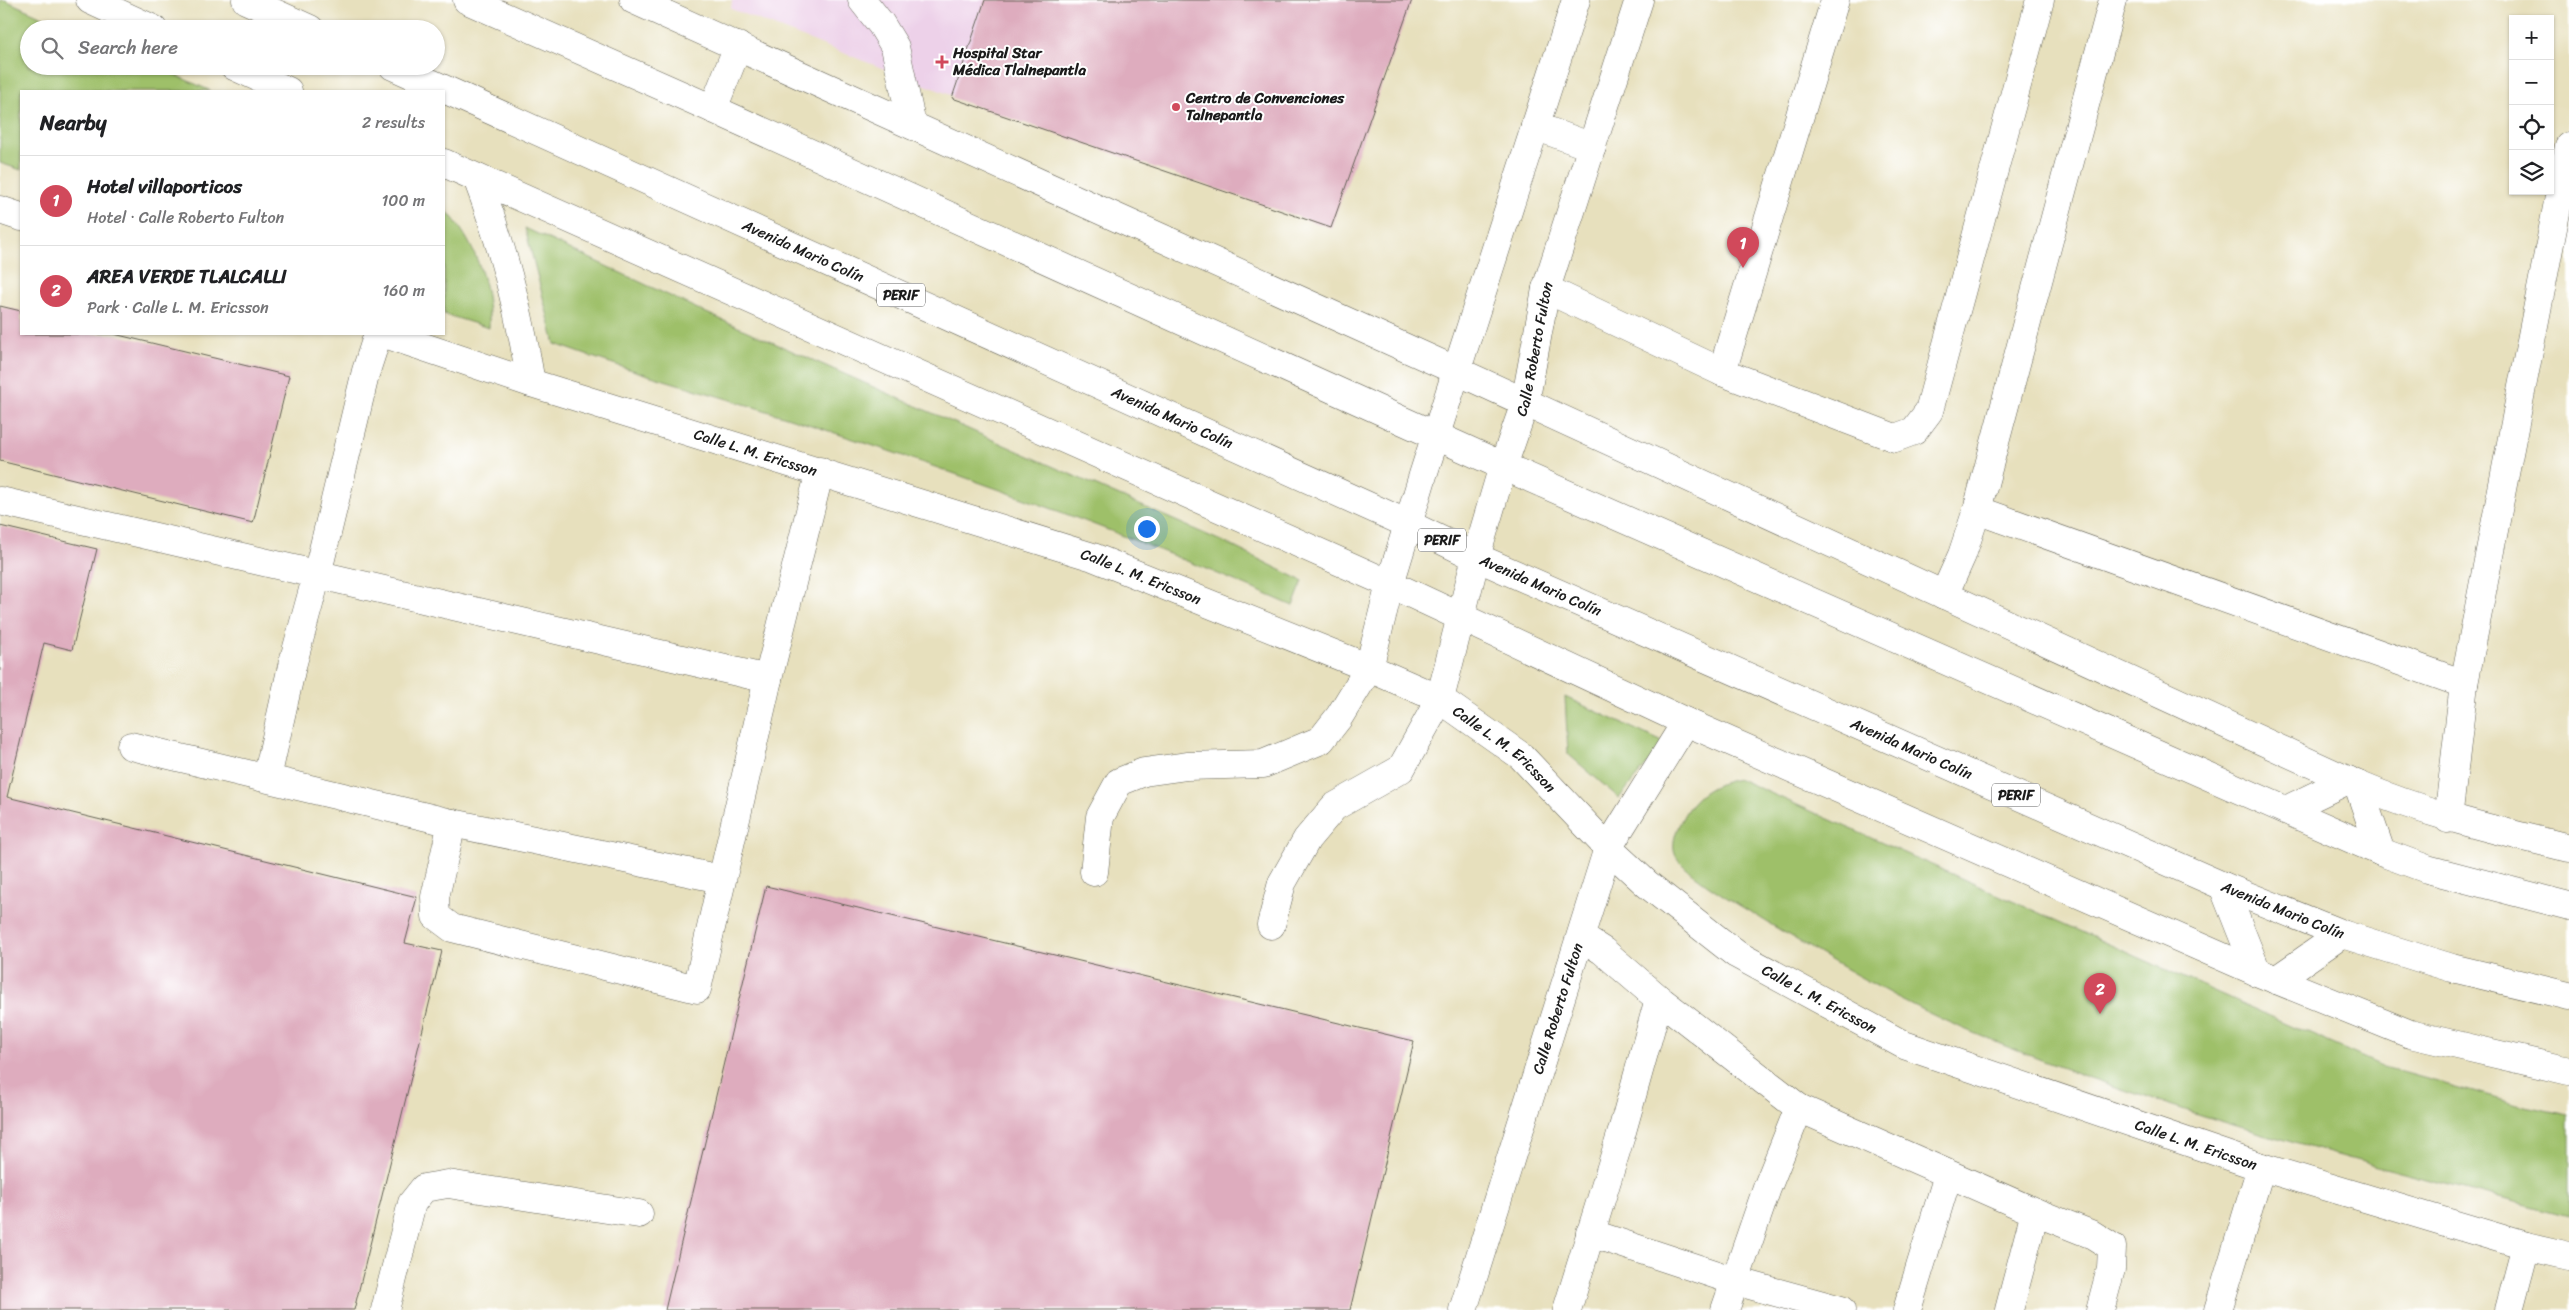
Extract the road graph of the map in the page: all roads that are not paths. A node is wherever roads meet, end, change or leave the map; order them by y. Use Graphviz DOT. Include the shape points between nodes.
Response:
graph roads {
  1 [pos="90,0"];
  2 [pos="246,0"];
  3 [pos="467,0"];
  4 [pos="862,0"];
  5 [pos="1576,0"];
  6 [pos="1639,0"];
  7 [pos="1835,0"];
  8 [pos="2040,0"];
  9 [pos="2114,0"];
  10 [pos="648,3"];
  11 [pos="133,20"];
  12 [pos="290,20"];
  13 [pos="738,46"];
  14 [pos="253,75"];
  15 [pos="413,75"];
  16 [pos="286,90"];
  17 [pos="713,109"];
  18 [pos="912,124"];
  19 [pos="1535,126"];
  20 [pos="1592,146"];
  21 [pos="2569,146"];
  22 [pos="445,163"];
  23 [pos="477,178"];
  24 [pos="0,210"];
  25 [pos="20,217"];
  26 [pos="1546,289"];
  27 [pos="378,335"];
  28 [pos="388,335"];
  29 [pos="1457,371"];
  30 [pos="1722,372"];
  31 [pos="532,383"];
  32 [pos="1526,403"];
  33 [pos="1436,435"];
  34 [pos="1503,466"];
  35 [pos="820,471"];
  36 [pos="0,501"];
  37 [pos="1977,510"];
  38 [pos="1408,524"];
  39 [pos="1476,557"];
  40 [pos="317,575"];
  41 [pos="1390,584"];
  42 [pos="1944,595"];
  43 [pos="1460,618"];
  44 [pos="1369,668"];
  45 [pos="768,679"];
  46 [pos="2464,684"];
  47 [pos="1440,700"];
  48 [pos="1686,722"];
  49 [pos="131,746"];
  50 [pos="267,778"];
  51 [pos="2353,782"];
  52 [pos="2286,810"];
  53 [pos="2448,819"];
  54 [pos="452,822"];
  55 [pos="1608,848"];
  56 [pos="2569,848"];
  57 [pos="2381,852"];
  58 [pos="1094,872"];
  59 [pos="721,879"];
  60 [pos="2223,886"];
  61 [pos="2569,906"];
  62 [pos="1271,926"];
  63 [pos="2342,934"];
  64 [pos="1581,937"];
  65 [pos="2267,976"];
  66 [pos="2569,996"];
  67 [pos="1659,999"];
  68 [pos="2569,1071"];
  69 [pos="1799,1108"];
  70 [pos="2261,1167"];
  71 [pos="1948,1175"];
  72 [pos="2035,1212"];
  73 [pos="639,1214"];
  74 [pos="1590,1233"];
  75 [pos="2526,1246"];
  76 [pos="2569,1256"];
  77 [pos="1735,1281"];
  78 [pos="385,1310"];
  79 [pos="1463,1310"];
  80 [pos="1567,1310"];
  81 [pos="1725,1310"];
  82 [pos="1841,1310"];
  83 [pos="1907,1310"];
  84 [pos="2009,1310"];
  85 [pos="2100,1310"];
  86 [pos="2218,1310"];
  87 [pos="2509,1310"];
  1 -- 11 [label="main road"];
  2 -- 12 [label="main road"];
  3 -- 17 [label="main road"];
  4 -- 18 [label="main road" via="895,47"];
  5 -- 19 [label="main road"];
  6 -- 20 [label="main road, Calle Roberto Fulton"];
  7 -- 30 [label="main road"];
  8 -- 30 [label="main road" via="1928,411 1914,431 1895,438"];
  9 -- 37 [label="main road"];
  10 -- 13 [label="main road"];
  13 -- 17 [label="main road"];
  13 -- 18 [label="main road"];
  14 -- 16 [label="main road"];
  15 -- 38 [label="main road, Avenida Mario Colín / PERIF"];
  17 -- 33 [label="main road"];
  18 -- 29 [label="main road"];
  19 -- 20 [label="main road"];
  19 -- 29 [label="main road"];
  20 -- 26 [label="main road, Calle Roberto Fulton"];
  21 -- 46 [label="main road"];
  22 -- 23 [label="main road"];
  23 -- 31 [label="main road" via="521,321"];
  23 -- 41 [label="main road"];
  24 -- 25 [label="main road"];
  26 -- 30 [label="main road"];
  26 -- 32 [label="main road, Calle Roberto Fulton"];
  27 -- 40 [label="main road"];
  28 -- 31 [label="main road, Calle L. M. Ericsson"];
  29 -- 32 [label="main road"];
  29 -- 33 [label="main road"];
  31 -- 35 [label="main road, Calle L. M. Ericsson"];
  32 -- 34 [label="main road, Calle Roberto Fulton"];
  32 -- 42 [label="main road"];
  33 -- 34 [label="main road"];
  33 -- 38 [label="main road"];
  34 -- 39 [label="main road, Calle Roberto Fulton"];
  34 -- 52 [label="main road"];
  35 -- 44 [label="main road, Calle L. M. Ericsson" via="1093,557"];
  35 -- 45 [label="main road"];
  36 -- 40 [label="main road"];
  37 -- 42 [label="main road"];
  37 -- 46 [label="main road"];
  38 -- 39 [label="main road, Avenida Mario Colín / PERIF"];
  38 -- 41 [label="main road"];
  39 -- 43 [label="main road, Calle Roberto Fulton"];
  39 -- 60 [label="main road, Avenida Mario Colín / PERIF"];
  40 -- 45 [label="main road"];
  40 -- 50 [label="main road" via="292,666"];
  41 -- 43 [label="main road"];
  41 -- 44 [label="main road"];
  42 -- 51 [label="main road"];
  43 -- 47 [label="main road, Calle Roberto Fulton"];
  43 -- 48 [label="main road"];
  44 -- 47 [label="main road, Calle L. M. Ericsson"];
  44 -- 58 [label="main road" via="1321,740 1263,764 1187,766 1144,772 1119,782 1100,817"];
  45 -- 59 [label="main road"];
  46 -- 53 [label="main road"];
  47 -- 55 [label="main road, Calle L. M. Ericsson" via="1521,756"];
  47 -- 62 [label="main road, Calle Roberto Fulton" via="1401,769 1334,806 1307,840 1282,883"];
  48 -- 55 [label="main road, Calle Roberto Fulton"];
  48 -- 65 [label="main road"];
  49 -- 50 [label="main road"];
  50 -- 54 [label="main road"];
  51 -- 52 [label="main road"];
  51 -- 53 [label="main road"];
  51 -- 57 [label="main road"];
  52 -- 57 [label="main road"];
  53 -- 56 [label="main road"];
  54 -- 59 [label="main road"];
  54 -- 59 [label="main road" via="435,897 436,916 452,928 697,989"];
  55 -- 64 [label="main road, Calle Roberto Fulton"];
  55 -- 70 [label="main road, Calle L. M. Ericsson" via="1647,884 1736,954 1904,1045"];
  57 -- 61 [label="main road" via="2446,874"];
  60 -- 63 [label="main road, Avenida Mario Colín / PERIF"];
  60 -- 65 [label="main road"];
  63 -- 65 [label="main road"];
  63 -- 66 [label="main road, Avenida Mario Colín / PERIF" via="2452,968"];
  64 -- 67 [label="main road" via="1603,951"];
  64 -- 79 [label="main road, Calle Roberto Fulton"];
  65 -- 68 [label="main road" via="2410,1034"];
  67 -- 69 [label="main road"];
  67 -- 74 [label="main road"];
  69 -- 71 [label="main road"];
  69 -- 77 [label="main road" via="1766,1188"];
  70 -- 75 [label="main road, Calle L. M. Ericsson"];
  70 -- 86 [label="main road"];
  71 -- 72 [label="main road"];
  71 -- 83 [label="main road"];
  72 -- 84 [label="main road"];
  72 -- 85 [label="main road" via="2093,1235 2112,1247 2111,1270"];
  73 -- 78 [label="main road" via="448,1184 424,1188 412,1203"];
  74 -- 77 [label="main road"];
  74 -- 80 [label="main road"];
  75 -- 76 [label="main road, Calle L. M. Ericsson"];
  75 -- 87 [label="main road"];
  77 -- 81 [label="main road"];
  77 -- 82 [label="main road"];
}
